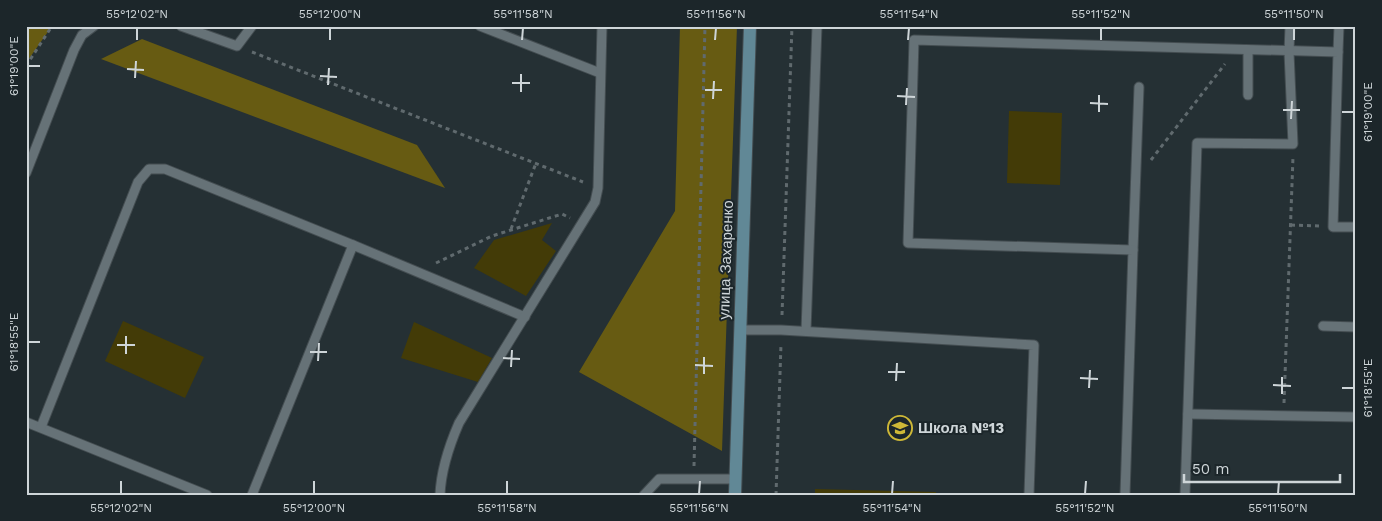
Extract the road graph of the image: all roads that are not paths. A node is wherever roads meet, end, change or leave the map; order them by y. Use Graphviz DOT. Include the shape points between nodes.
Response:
graph roads {
  1 [pos="94,26"];
  2 [pos="182,26"];
  3 [pos="252,26"];
  4 [pos="480,26"];
  5 [pos="602,26"];
  6 [pos="750,26"];
  7 [pos="817,26"];
  8 [pos="1290,26"];
  9 [pos="1339,26"];
  10 [pos="1248,50"];
  11 [pos="1289,52"];
  12 [pos="1338,52"];
  13 [pos="600,73"];
  14 [pos="1139,87"];
  15 [pos="1248,95"];
  16 [pos="26,173"];
  17 [pos="1356,227"];
  18 [pos="353,245"];
  19 [pos="1133,250"];
  20 [pos="525,317"];
  21 [pos="1322,326"];
  22 [pos="1356,327"];
  23 [pos="740,330"];
  24 [pos="806,331"];
  25 [pos="1188,414"];
  26 [pos="1356,417"];
  27 [pos="26,422"];
  28 [pos="41,427"];
  29 [pos="736,479"];
  30 [pos="207,495"];
  31 [pos="252,495"];
  32 [pos="440,495"];
  33 [pos="644,495"];
  34 [pos="735,495"];
  35 [pos="1029,495"];
  36 [pos="1125,495"];
  37 [pos="1185,495"];
  1 -- 16 [label="lane" via="82,35 74,50"];
  2 -- 3 [label="lane" via="237,46"];
  4 -- 13 [label="lane"];
  5 -- 13 [label="lane"];
  6 -- 23 [label="street, улица Захаренко"];
  7 -- 24 [label="lane"];
  8 -- 11 [label="lane"];
  9 -- 12 [label="lane"];
  10 -- 11 [label="lane"];
  10 -- 15 [label="lane"];
  10 -- 19 [label="lane" via="914,40 908,243"];
  11 -- 12 [label="lane"];
  11 -- 25 [label="lane" via="1293,144 1197,144"];
  12 -- 17 [label="lane" via="1333,227"];
  13 -- 20 [label="lane" via="595,202"];
  14 -- 19 [label="lane"];
  18 -- 20 [label="lane"];
  18 -- 28 [label="lane" via="165,169 149,169 138,182"];
  18 -- 31 [label="lane"];
  19 -- 36 [label="lane"];
  20 -- 32 [label="lane" via="459,423 448,450"];
  21 -- 22 [label="lane"];
  23 -- 24 [label="lane"];
  23 -- 29 [label="street, улица Захаренко"];
  24 -- 35 [label="lane" via="1034,345"];
  25 -- 26 [label="lane"];
  25 -- 37 [label="lane"];
  27 -- 28 [label="lane"];
  28 -- 30 [label="lane"];
  29 -- 33 [label="lane" via="659,478"];
  29 -- 34 [label="street, улица Захаренко"];
}
